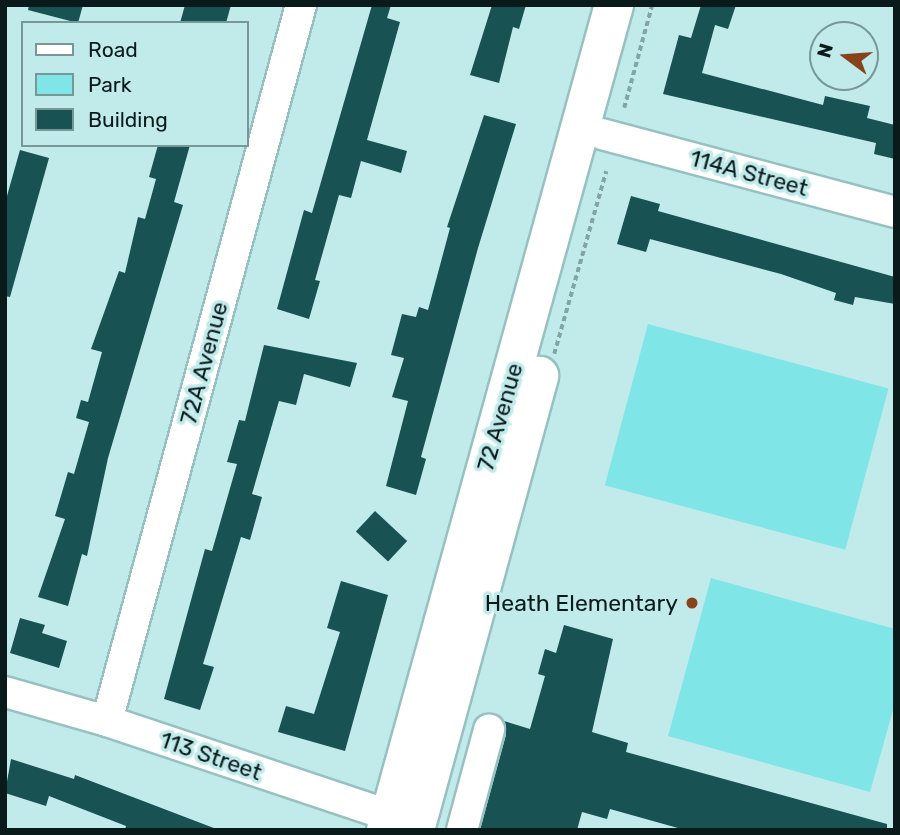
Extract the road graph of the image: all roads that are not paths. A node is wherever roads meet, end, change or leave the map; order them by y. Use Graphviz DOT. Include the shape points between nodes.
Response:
graph roads {
  1 [pos="301,5"];
  2 [pos="614,5"];
  3 [pos="641,5"];
  4 [pos="611,137"];
  5 [pos="895,212"];
  6 [pos="5,692"];
  7 [pos="107,721"];
  8 [pos="489,730"];
  9 [pos="407,826"];
  10 [pos="462,830"];
  1 -- 7 [label="street, 72A Avenue"];
  2 -- 9 [label="main road, 72 Avenue"];
  3 -- 4 [label="main road, 72 Avenue"];
  4 -- 5 [label="street, 114A Street"];
  4 -- 9 [label="main road, 72 Avenue"];
  6 -- 7 [label="street, 113 Street"];
  7 -- 9 [label="street, 113 Street"];
  8 -- 10 [label="street"];
}
